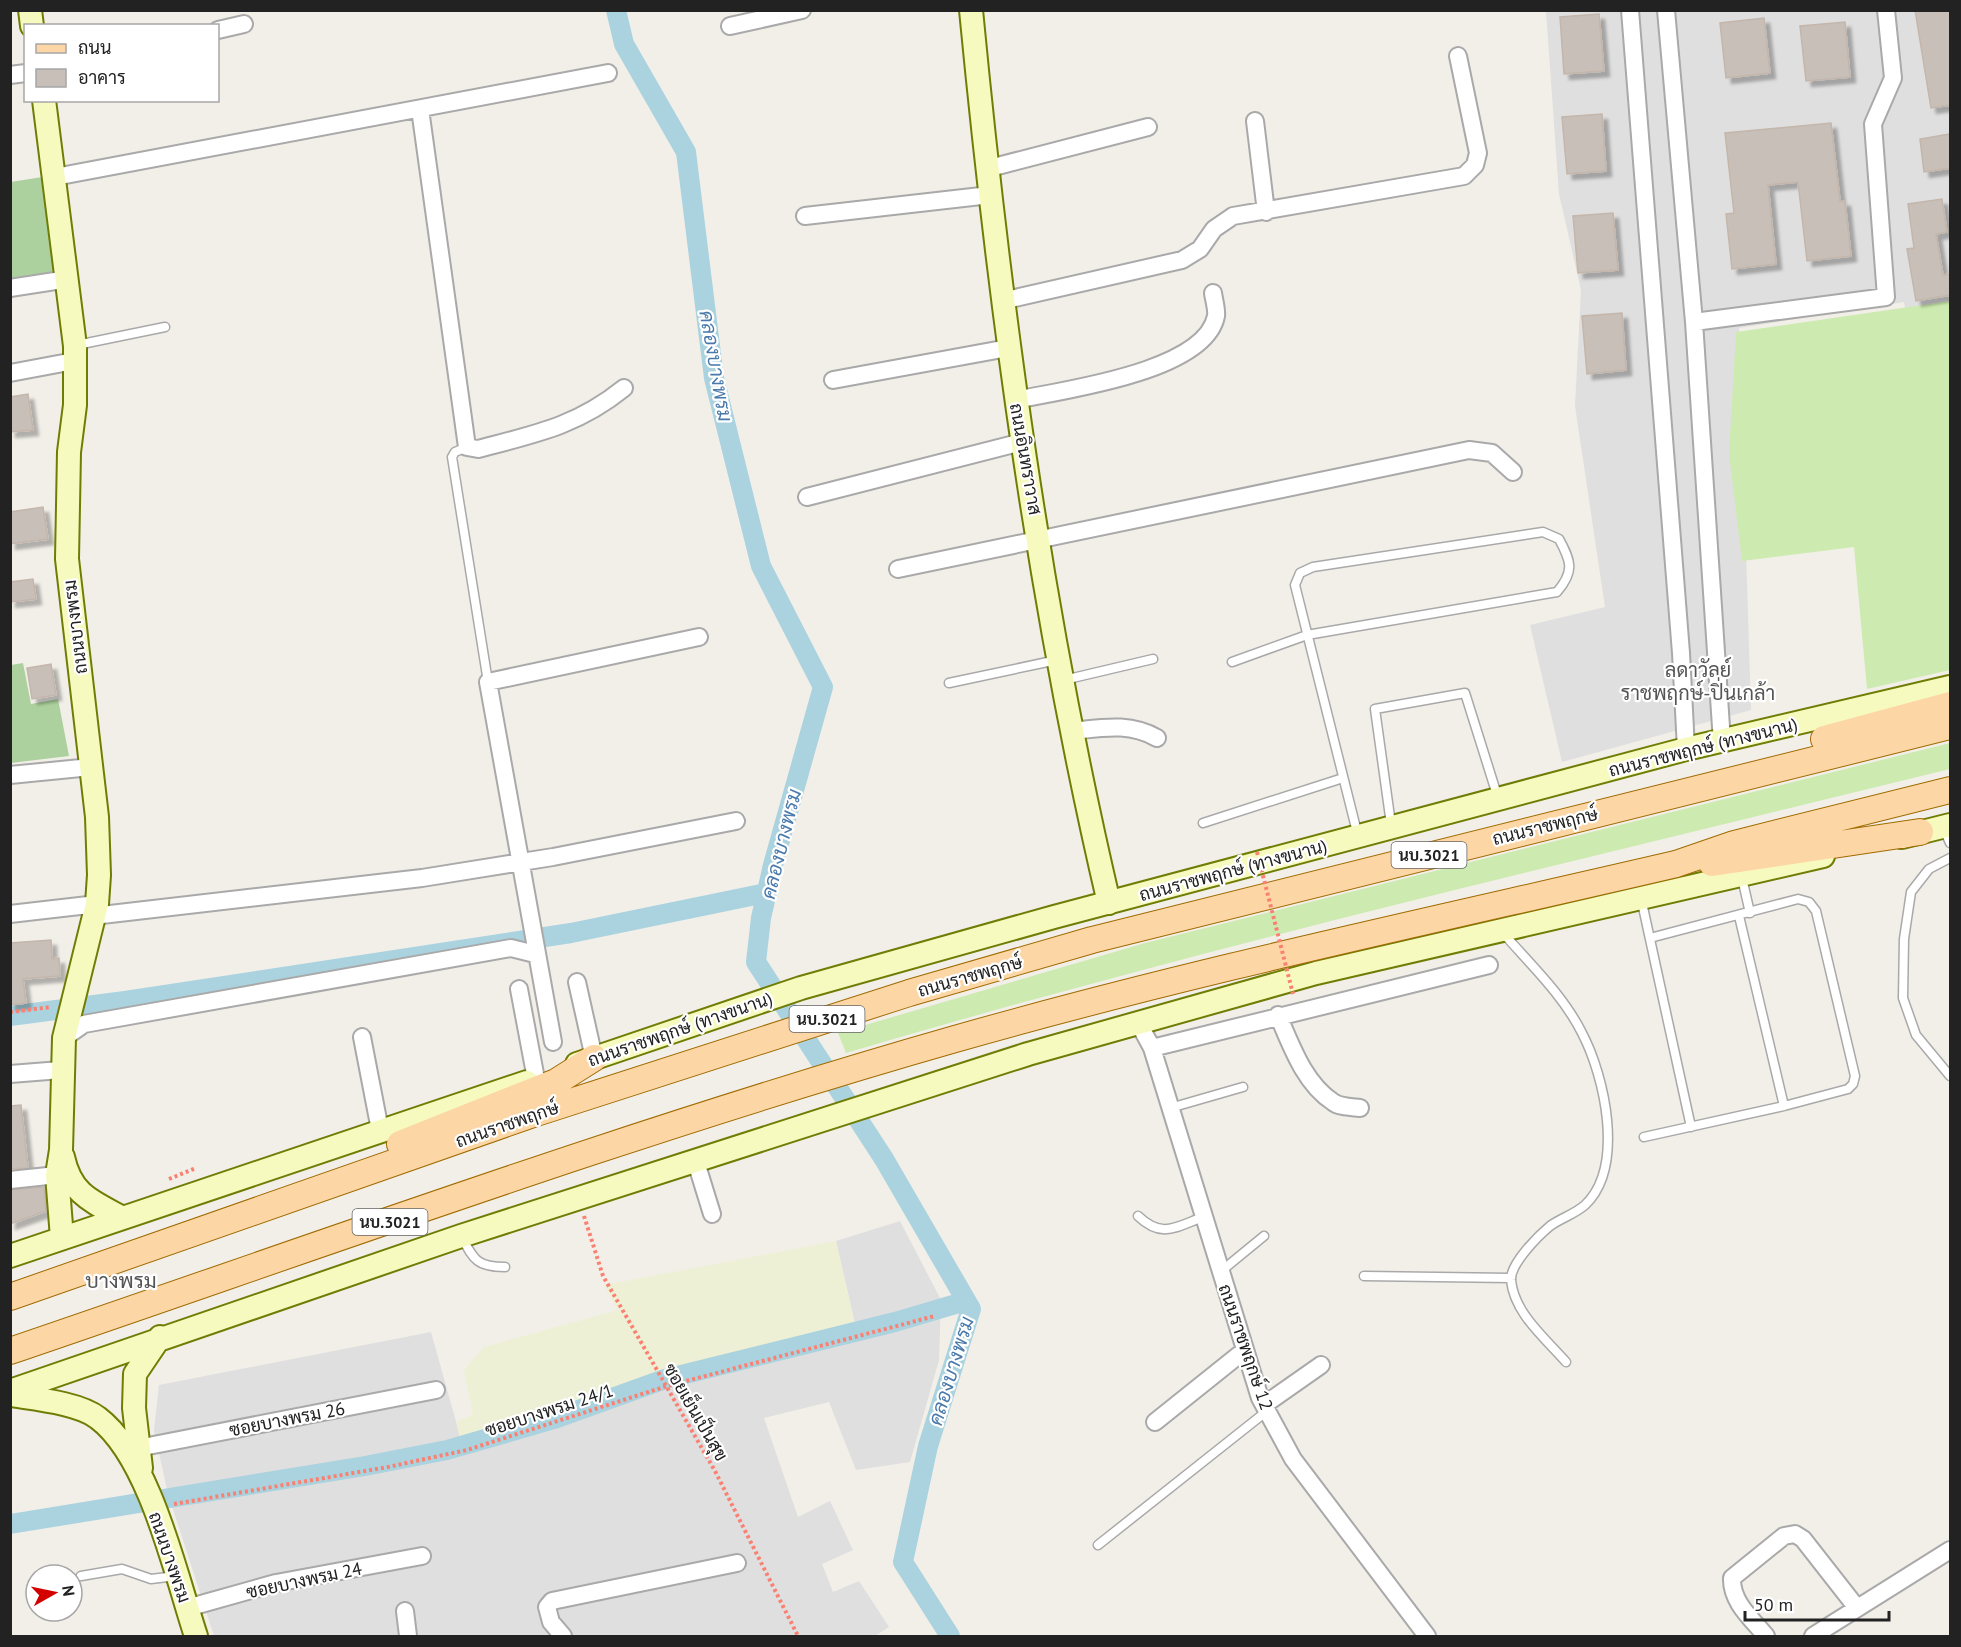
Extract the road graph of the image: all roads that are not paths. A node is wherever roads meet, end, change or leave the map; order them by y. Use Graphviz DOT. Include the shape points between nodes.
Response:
graph roads {
  1 [pos="802,10"];
  2 [pos="971,10"];
  3 [pos="1630,10"];
  4 [pos="1666,10"];
  5 [pos="1886,10"];
  6 [pos="244,24"];
  7 [pos="730,26"];
  8 [pos="219,30"];
  9 [pos="1458,56"];
  10 [pos="608,73"];
  11 [pos="44,102"];
  12 [pos="420,109"];
  13 [pos="1255,121"];
  14 [pos="1148,127"];
  15 [pos="986,170"];
  16 [pos="55,177"];
  17 [pos="990,195"];
  18 [pos="1266,212"];
  19 [pos="805,216"];
  20 [pos="68,279"];
  21 [pos="10,288"];
  22 [pos="1213,293"];
  23 [pos="1002,301"];
  24 [pos="1694,322"];
  25 [pos="165,327"];
  26 [pos="1008,348"];
  27 [pos="74,353"];
  28 [pos="10,373"];
  29 [pos="833,380"];
  30 [pos="624,388"];
  31 [pos="1016,400"];
  32 [pos="1022,442"];
  33 [pos="467,447"];
  34 [pos="1513,472"];
  35 [pos="807,497"];
  36 [pos="1040,539"];
  37 [pos="898,569"];
  38 [pos="1307,635"];
  39 [pos="699,636"];
  40 [pos="1153,659"];
  41 [pos="1232,662"];
  42 [pos="1061,670"];
  43 [pos="488,681"];
  44 [pos="949,683"];
  45 [pos="1950,687"];
  46 [pos="1950,705"];
  47 [pos="1950,726"];
  48 [pos="1071,731"];
  49 [pos="1157,738"];
  50 [pos="1722,742"];
  51 [pos="1686,749"];
  52 [pos="91,767"];
  53 [pos="10,775"];
  54 [pos="1343,778"];
  55 [pos="1950,790"];
  56 [pos="1680,792"];
  57 [pos="1499,800"];
  58 [pos="736,821"];
  59 [pos="1203,823"];
  60 [pos="1392,828"];
  61 [pos="1941,832"];
  62 [pos="1358,837"];
  63 [pos="1950,858"];
  64 [pos="520,862"];
  65 [pos="1676,864"];
  66 [pos="1741,877"];
  67 [pos="1641,897"];
  68 [pos="1109,903"];
  69 [pos="95,910"];
  70 [pos="10,914"];
  71 [pos="1750,914"];
  72 [pos="1739,916"];
  73 [pos="1501,931"];
  74 [pos="1650,938"];
  75 [pos="534,946"];
  76 [pos="1489,965"];
  77 [pos="577,982"];
  78 [pos="519,989"];
  79 [pos="1278,1015"];
  80 [pos="1138,1022"];
  81 [pos="65,1034"];
  82 [pos="362,1037"];
  83 [pos="553,1042"];
  84 [pos="1152,1048"];
  85 [pos="594,1058"];
  86 [pos="61,1070"];
  87 [pos="10,1074"];
  88 [pos="1950,1076"];
  89 [pos="530,1081"];
  90 [pos="1243,1087"];
  91 [pos="1784,1106"];
  92 [pos="1170,1108"];
  93 [pos="1360,1108"];
  94 [pos="1691,1127"];
  95 [pos="380,1130"];
  96 [pos="1644,1137"];
  97 [pos="62,1150"];
  98 [pos="695,1159"];
  99 [pos="57,1175"];
  100 [pos="360,1176"];
  101 [pos="10,1180"];
  102 [pos="712,1214"];
  103 [pos="1138,1216"];
  104 [pos="1203,1216"];
  105 [pos="121,1217"];
  106 [pos="461,1236"];
  107 [pos="1264,1236"];
  108 [pos="62,1238"];
  109 [pos="10,1256"];
  110 [pos="505,1267"];
  111 [pos="1220,1272"];
  112 [pos="1364,1276"];
  113 [pos="1510,1278"];
  114 [pos="10,1297"];
  115 [pos="160,1337"];
  116 [pos="1245,1350"];
  117 [pos="10,1351"];
  118 [pos="1566,1362"];
  119 [pos="1321,1365"];
  120 [pos="436,1390"];
  121 [pos="10,1393"];
  122 [pos="1266,1408"];
  123 [pos="1155,1422"];
  124 [pos="138,1448"];
  125 [pos="152,1497"];
  126 [pos="1098,1545"];
  127 [pos="1950,1550"];
  128 [pos="422,1556"];
  129 [pos="737,1563"];
  130 [pos="84,1575"];
  131 [pos="177,1576"];
  132 [pos="187,1608"];
  133 [pos="1857,1608"];
  134 [pos="405,1611"];
  135 [pos="196,1636"];
  136 [pos="408,1636"];
  137 [pos="563,1636"];
  138 [pos="1427,1636"];
  139 [pos="1766,1636"];
  140 [pos="1813,1636"];
  1 -- 7 [label="street"];
  2 -- 15 [label="main road, ถนนอินทราวาส"];
  3 -- 51 [label="street"];
  4 -- 24 [label="street"];
  5 -- 24 [label="street" via="1893,78 1873,124 1886,297"];
  6 -- 8 [label="street"];
  9 -- 18 [label="street" via="1478,153 1475,165 1464,176"];
  10 -- 12 [label="street"];
  11 -- 16 [label="main road, ถนนบางพรม"];
  12 -- 16 [label="street"];
  12 -- 33 [label="street"];
  13 -- 18 [label="street"];
  14 -- 15 [label="street"];
  15 -- 17 [label="main road, ถนนอินทราวาส"];
  16 -- 20 [label="main road, ถนนบางพรม"];
  17 -- 19 [label="street"];
  17 -- 23 [label="main road, ถนนอินทราวาส"];
  18 -- 23 [label="street" via="1233,216 1214,229 1200,249 1182,260"];
  20 -- 21 [label="street"];
  20 -- 27 [label="main road, ถนนบางพรม"];
  22 -- 31 [label="street" via="1216,316 1207,332 1195,346 1156,368"];
  23 -- 26 [label="main road, ถนนอินทราวาส"];
  24 -- 50 [label="street"];
  25 -- 27 [label="lane"];
  26 -- 29 [label="street"];
  26 -- 31 [label="main road, ถนนอินทราวาส"];
  27 -- 28 [label="street"];
  27 -- 52 [label="main road, ถนนบางพรม" via="67,559"];
  30 -- 33 [label="street" via="562,427 478,449"];
  31 -- 32 [label="main road, ถนนอินทราวาส"];
  32 -- 35 [label="street"];
  32 -- 36 [label="main road, ถนนอินทราวาส"];
  33 -- 43 [label="lane" via="452,457"];
  34 -- 36 [label="street" via="1492,453 1469,450"];
  36 -- 37 [label="street"];
  36 -- 42 [label="main road, ถนนอินทราวาส"];
  38 -- 38 [label="lane" via="1295,585 1300,573 1312,567 1543,532 1559,539 1570,559 1568,580 1557,592"];
  38 -- 41 [label="lane"];
  38 -- 54 [label="lane"];
  39 -- 43 [label="street"];
  40 -- 42 [label="lane"];
  42 -- 44 [label="lane"];
  42 -- 48 [label="main road, ถนนอินทราวาส"];
  43 -- 64 [label="street"];
  45 -- 50 [label="main road, ถนนราชพฤกษ์ (ทางขนาน) / นบ.3021"];
  46 -- 56 [label="main road" via="1703,771"];
  47 -- 56 [label="main road, ถนนราชพฤกษ์ / นบ.3021"];
  48 -- 49 [label="street" via="1130,727"];
  48 -- 68 [label="main road, ถนนอินทราวาส"];
  50 -- 51 [label="main road, ถนนราชพฤกษ์ (ทางขนาน) / นบ.3021"];
  51 -- 57 [label="main road, ถนนราชพฤกษ์ (ทางขนาน) / นบ.3021"];
  52 -- 53 [label="street"];
  52 -- 69 [label="main road, ถนนบางพรม" via="99,875"];
  54 -- 59 [label="lane"];
  54 -- 62 [label="lane"];
  55 -- 65 [label="main road, นบ.3021" via="1734,844"];
  56 -- 100 [label="main road, ถนนราชพฤกษ์ / นบ.3021" via="1092,940 909,993 533,1114"];
  57 -- 60 [label="main road, ถนนราชพฤกษ์ (ทางขนาน) / นบ.3021"];
  57 -- 60 [label="lane" via="1465,693 1375,709"];
  58 -- 64 [label="street"];
  60 -- 62 [label="main road, ถนนราชพฤกษ์ (ทางขนาน) / นบ.3021"];
  61 -- 65 [label="main road" via="1747,859"];
  61 -- 66 [label="main road, นบ.3021"];
  62 -- 68 [label="main road, ถนนราชพฤกษ์ (ทางขนาน) / นบ.3021"];
  63 -- 88 [label="lane" via="1929,869 1911,892 1904,939 1903,998 1916,1035"];
  64 -- 69 [label="street" via="410,879"];
  64 -- 75 [label="street"];
  65 -- 117 [label="main road, นบ.3021" via="1158,984 769,1093"];
  66 -- 67 [label="main road, นบ.3021"];
  66 -- 71 [label="lane"];
  67 -- 73 [label="main road, นบ.3021"];
  67 -- 74 [label="lane"];
  68 -- 85 [label="main road, ถนนราชพฤกษ์ (ทางขนาน) / นบ.3021" via="801,988"];
  69 -- 70 [label="street"];
  69 -- 81 [label="main road, ถนนบางพรม"];
  71 -- 72 [label="lane"];
  71 -- 91 [label="lane" via="1798,899 1809,902 1816,911 1855,1076 1848,1089"];
  72 -- 74 [label="lane"];
  72 -- 91 [label="lane"];
  73 -- 80 [label="main road, นบ.3021" via="1316,973"];
  73 -- 113 [label="lane" via="1556,992 1582,1034 1600,1082 1609,1139 1601,1185 1584,1205 1551,1226 1520,1257"];
  74 -- 94 [label="lane"];
  75 -- 81 [label="street" via="84,1024"];
  75 -- 83 [label="street"];
  76 -- 79 [label="street"];
  77 -- 85 [label="street"];
  78 -- 89 [label="street"];
  79 -- 84 [label="street"];
  79 -- 93 [label="street" via="1315,1086 1334,1103"];
  80 -- 84 [label="street, ถนนราชพฤกษ์ 12"];
  80 -- 98 [label="main road, นบ.3021"];
  81 -- 86 [label="main road, ถนนบางพรม"];
  82 -- 95 [label="street"];
  84 -- 92 [label="street, ถนนราชพฤกษ์ 12"];
  85 -- 89 [label="main road, ถนนราชพฤกษ์ (ทางขนาน) / นบ.3021"];
  85 -- 100 [label="main road" via="556,1082 387,1149"];
  86 -- 87 [label="street"];
  86 -- 97 [label="main road, ถนนบางพรม"];
  89 -- 95 [label="main road, ถนนราชพฤกษ์ / นบ.3021"];
  90 -- 92 [label="lane"];
  91 -- 94 [label="lane"];
  92 -- 104 [label="street, ถนนราชพฤกษ์ 12"];
  94 -- 96 [label="lane"];
  95 -- 105 [label="main road, ถนนราชพฤกษ์ / นบ.3021"];
  97 -- 99 [label="main road, ถนนบางพรม"];
  97 -- 105 [label="main road, ถนนบางพรม" via="73,1185 87,1199"];
  98 -- 102 [label="street"];
  98 -- 106 [label="main road, นบ.3021"];
  99 -- 101 [label="street"];
  99 -- 108 [label="main road, ถนนบางพรม"];
  100 -- 114 [label="main road, ถนนราชพฤกษ์ / นบ.3021"];
  103 -- 104 [label="lane" via="1150,1227 1168,1230"];
  104 -- 111 [label="street, ถนนราชพฤกษ์ 12"];
  105 -- 108 [label="main road, ถนนราชพฤกษ์ / นบ.3021"];
  106 -- 110 [label="lane" via="478,1262 486,1267"];
  106 -- 115 [label="main road, นบ.3021"];
  107 -- 111 [label="lane"];
  108 -- 109 [label="main road, ถนนราชพฤกษ์ / นบ.3021"];
  111 -- 116 [label="street, ถนนราชพฤกษ์ 12"];
  112 -- 113 [label="lane"];
  113 -- 118 [label="lane" via="1518,1305"];
  115 -- 121 [label="main road, นบ.3021"];
  115 -- 124 [label="main road, ถนนบางพรม" via="135,1374"];
  116 -- 122 [label="street, ถนนราชพฤกษ์ 12"];
  116 -- 123 [label="street"];
  119 -- 122 [label="street"];
  120 -- 124 [label="street, ซอยบางพรม 26"];
  121 -- 125 [label="main road, ถนนบางพรม" via="98,1417 118,1440"];
  122 -- 126 [label="lane"];
  122 -- 138 [label="street, ถนนราชพฤกษ์ 12" via="1293,1459"];
  124 -- 125 [label="main road, ถนนบางพรม"];
  125 -- 131 [label="main road, ถนนบางพรม"];
  127 -- 133 [label="street"];
  128 -- 132 [label="street, ซอยบางพรม 24" via="276,1583"];
  129 -- 137 [label="street" via="552,1601 547,1614"];
  130 -- 131 [label="lane" via="122,1569 151,1579"];
  131 -- 132 [label="main road, ถนนบางพรม"];
  132 -- 135 [label="main road, ถนนบางพรม"];
  133 -- 139 [label="street" via="1803,1539 1795,1534 1784,1536 1732,1578 1731,1590 1736,1600"];
  133 -- 140 [label="street"];
  134 -- 136 [label="street"];
}
